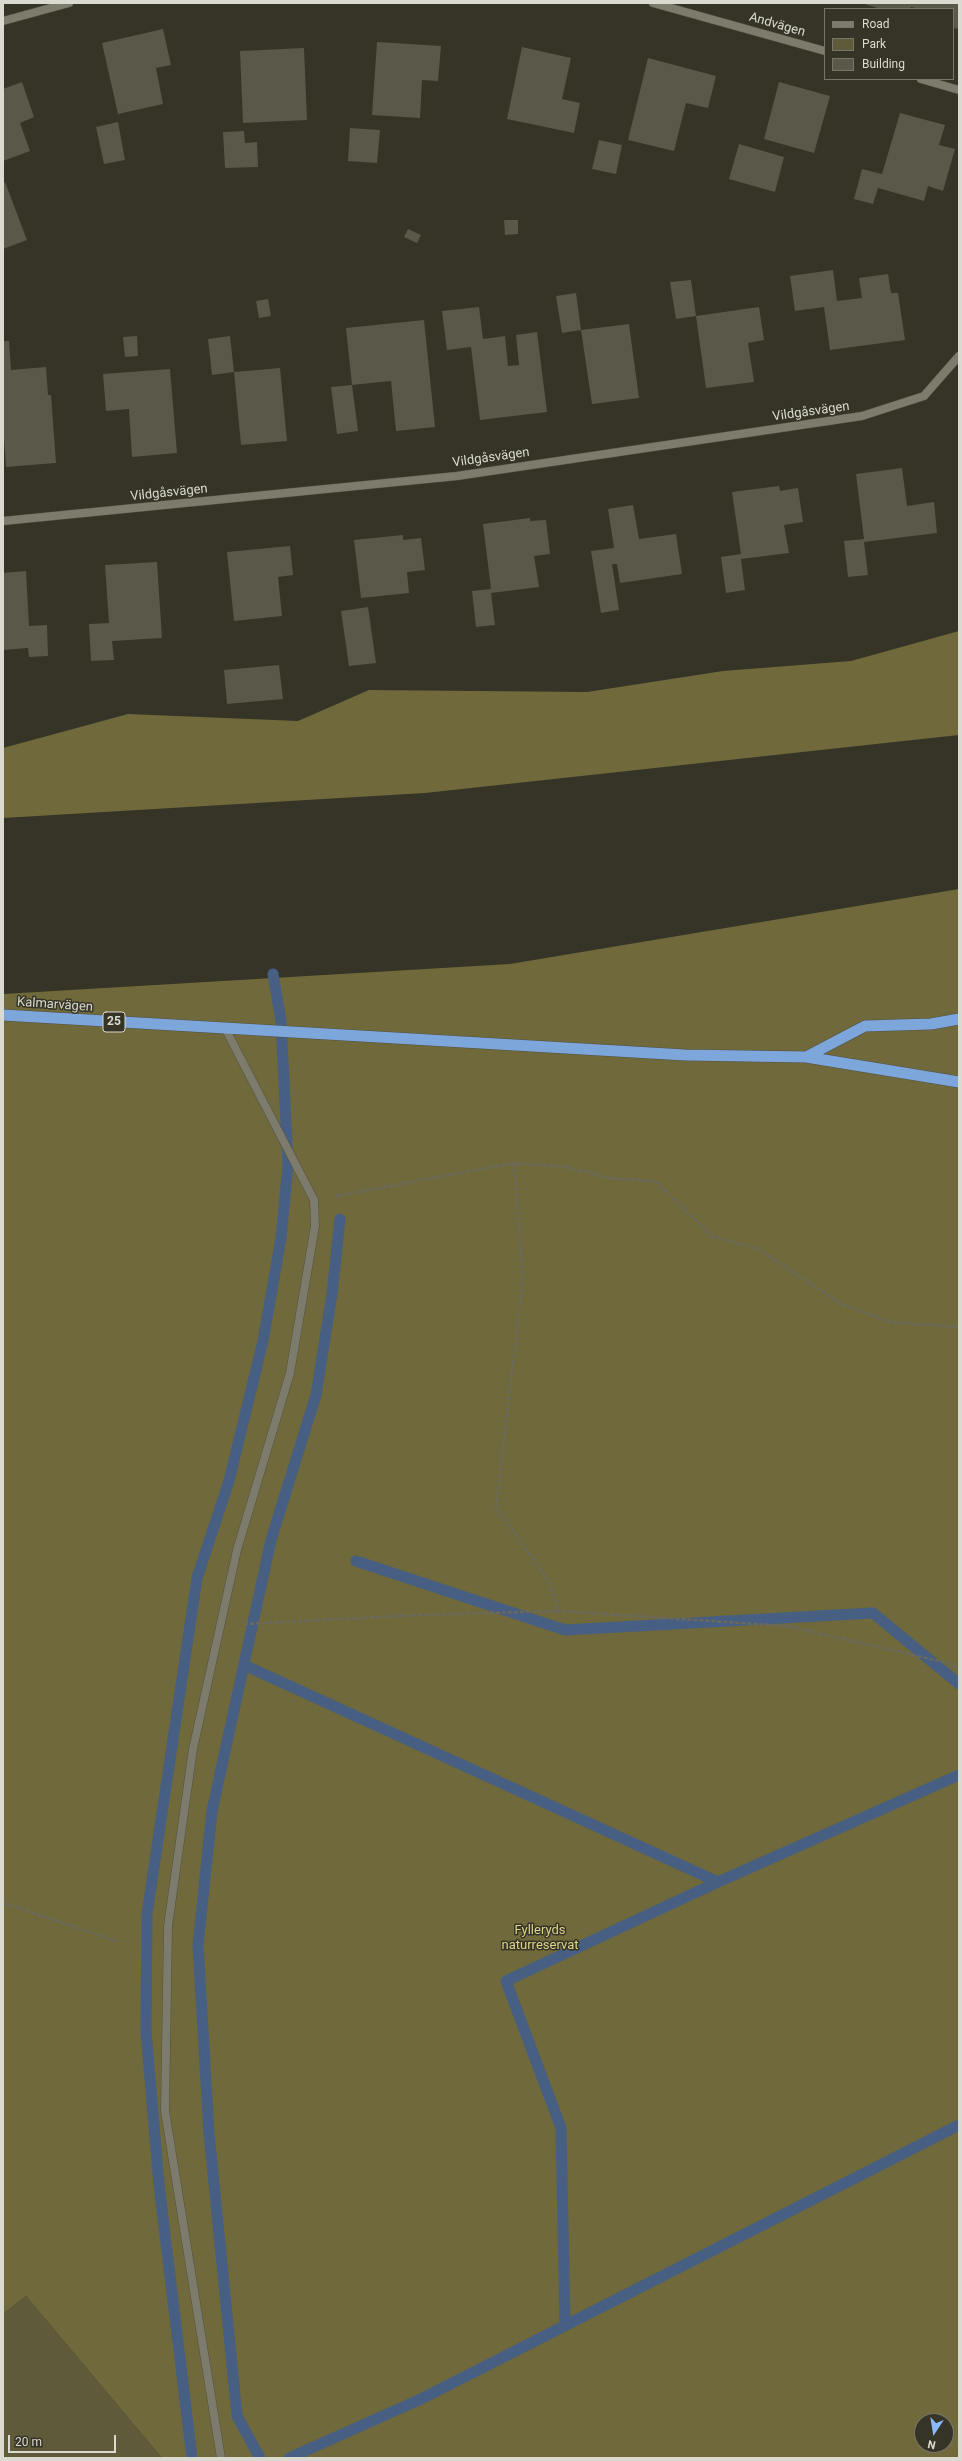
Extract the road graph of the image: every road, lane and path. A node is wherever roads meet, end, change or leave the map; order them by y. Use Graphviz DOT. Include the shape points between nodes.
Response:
graph roads {
  1 [pos="69,3"];
  2 [pos="653,3"];
  3 [pos="3,21"];
  4 [pos="824,51"];
  5 [pos="925,80"];
  6 [pos="959,90"];
  7 [pos="959,356"];
  8 [pos="3,520"];
  9 [pos="3,1015"];
  10 [pos="959,1019"];
  11 [pos="225,1028"];
  12 [pos="806,1057"];
  13 [pos="959,1082"];
  14 [pos="514,1163"];
  15 [pos="314,1200"];
  16 [pos="959,1327"];
  17 [pos="558,1611"];
  18 [pos="220,1625"];
  19 [pos="959,1670"];
  20 [pos="3,1903"];
  21 [pos="119,1942"];
  22 [pos="221,2458"];
  1 -- 3 [label="street"];
  2 -- 4 [label="street, Andvägen"];
  5 -- 6 [label="street"];
  7 -- 8 [label="street, Vildgåsvägen" via="924,396 862,416 457,476"];
  9 -- 11 [label="highway, Kalmarvägen / 25"];
  10 -- 12 [label="highway" via="931,1024 865,1026"];
  11 -- 12 [label="highway, Kalmarvägen" via="685,1054"];
  11 -- 15 [label="street"];
  12 -- 13 [label="highway, Kalmarvägen"];
  14 -- 15 [label="path"];
  14 -- 16 [label="path" via="568,1166 606,1178 655,1181 712,1236 758,1248 843,1305 891,1322"];
  14 -- 17 [label="path" via="523,1280 496,1507 550,1583"];
  15 -- 18 [label="street" via="315,1226 290,1373 237,1550"];
  17 -- 18 [label="path"];
  17 -- 19 [label="path" via="787,1626 948,1663"];
  18 -- 22 [label="street" via="193,1748 168,1926 165,2111"];
  20 -- 21 [label="path"];
}
